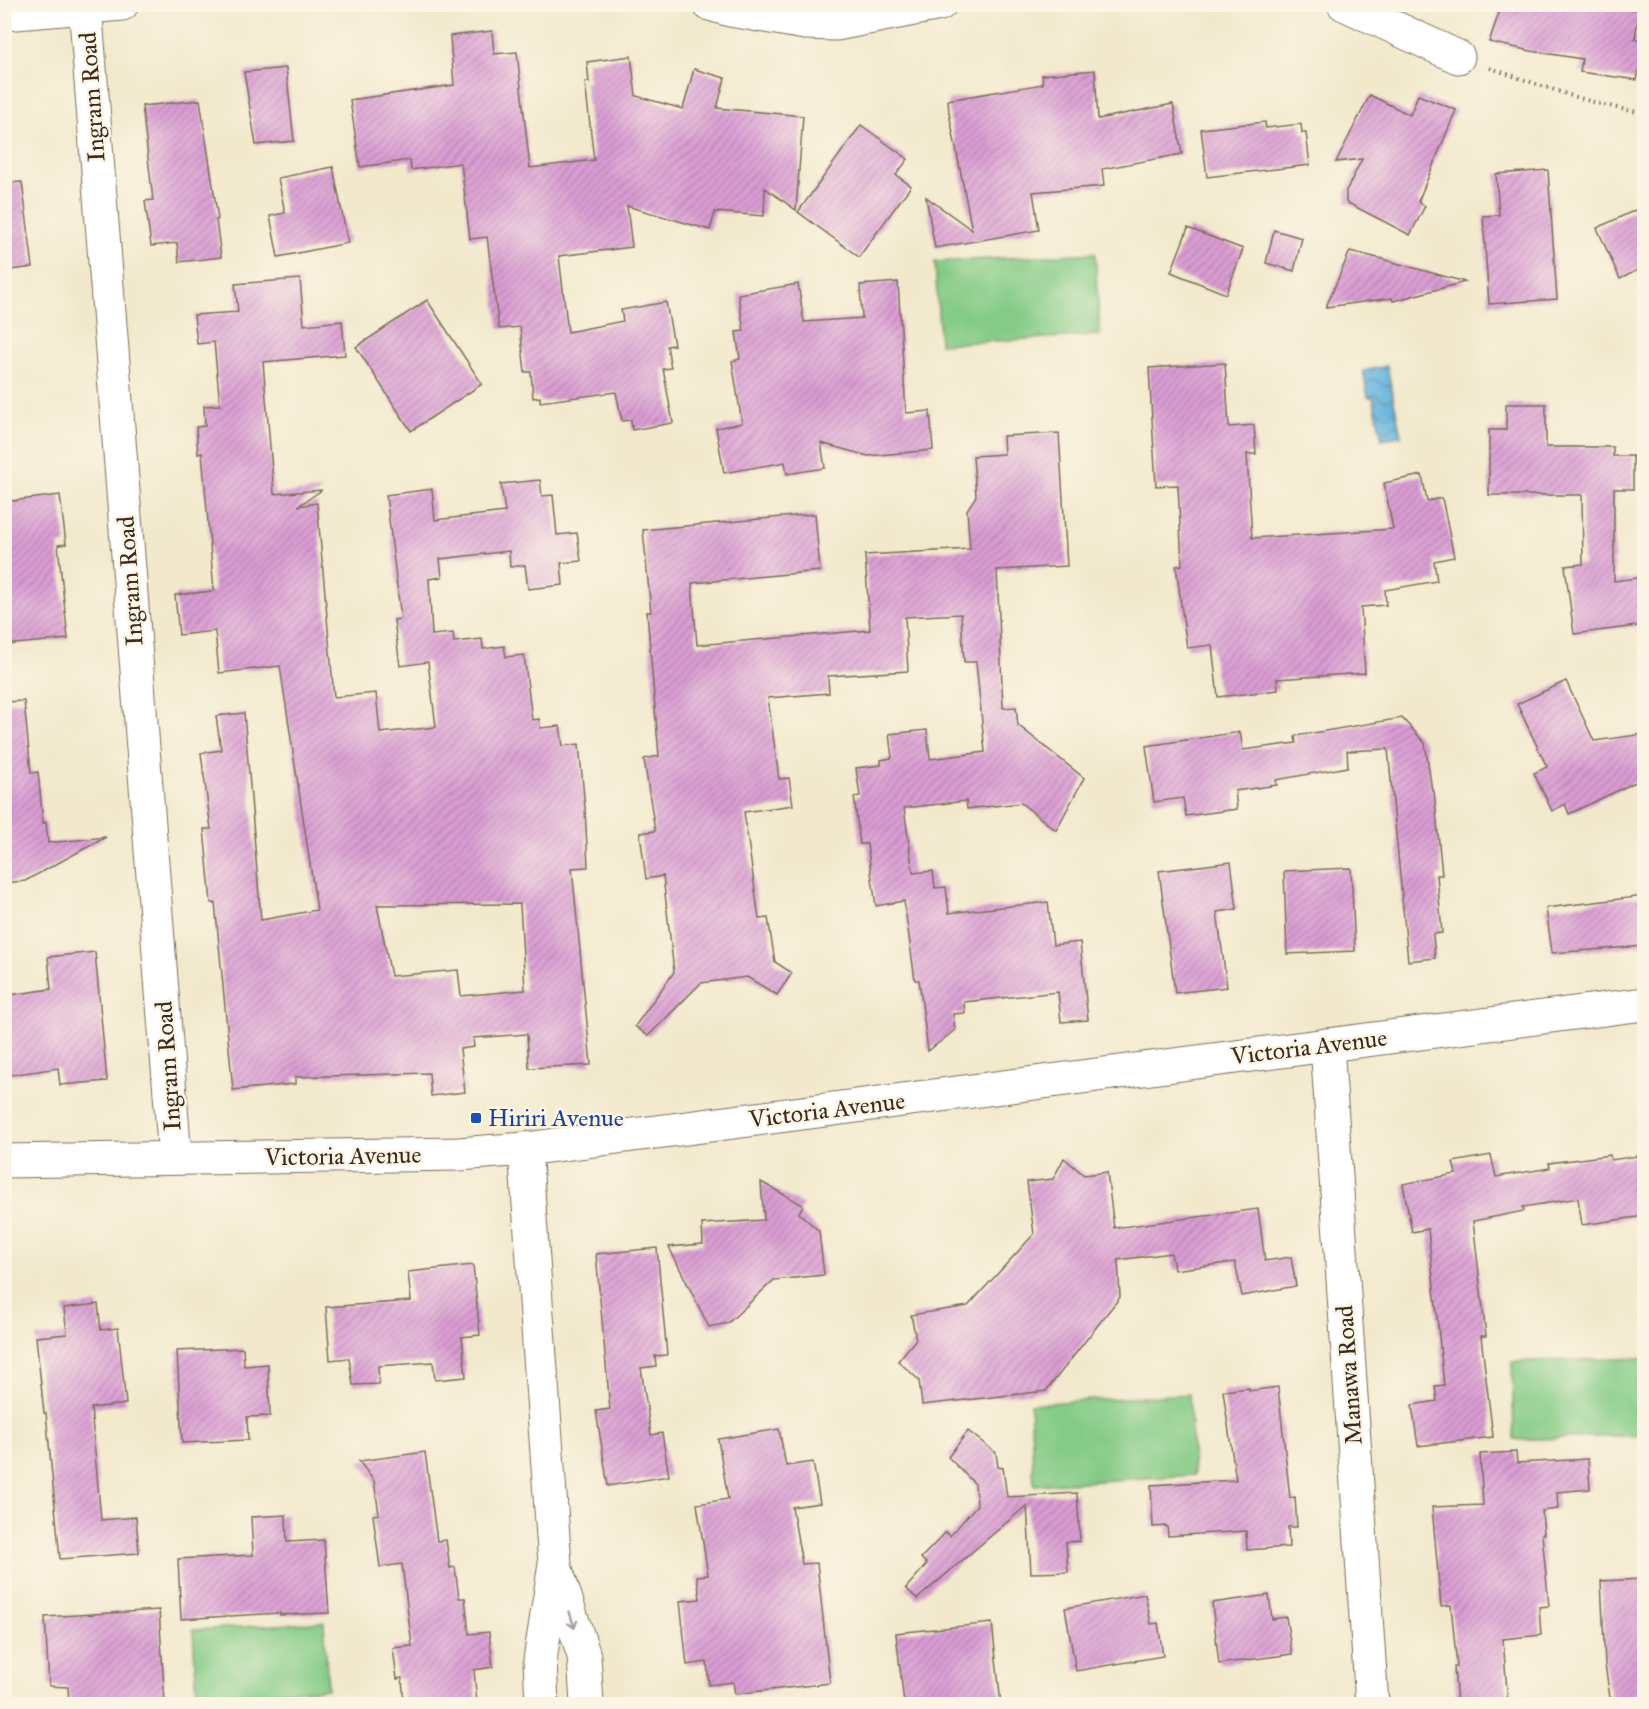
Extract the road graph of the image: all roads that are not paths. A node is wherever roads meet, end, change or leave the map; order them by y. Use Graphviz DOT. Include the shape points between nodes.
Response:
graph roads {
  1 [pos="122,4"];
  2 [pos="709,4"];
  3 [pos="940,4"];
  4 [pos="1344,4"];
  5 [pos="85,6"];
  6 [pos="4,14"];
  7 [pos="1458,57"];
  8 [pos="1644,1004"];
  9 [pos="1327,1045"];
  10 [pos="525,1149"];
  11 [pos="176,1158"];
  12 [pos="4,1161"];
  13 [pos="555,1564"];
  14 [pos="542,1704"];
  15 [pos="587,1704"];
  16 [pos="1372,1704"];
  1 -- 5 [label="street"];
  2 -- 3 [label="street" via="805,23 836,24"];
  4 -- 7 [label="street"];
  5 -- 6 [label="street"];
  5 -- 11 [label="street, Ingram Road"];
  8 -- 9 [label="street, Victoria Avenue"];
  9 -- 10 [label="street, Victoria Avenue"];
  9 -- 16 [label="street, Manawa Road"];
  10 -- 11 [label="street, Victoria Avenue" via="459,1154"];
  10 -- 13 [label="street"];
  11 -- 12 [label="street, Victoria Avenue"];
  13 -- 14 [label="street" via="540,1660"];
  13 -- 15 [label="street, one-way" via="584,1656"];
}
